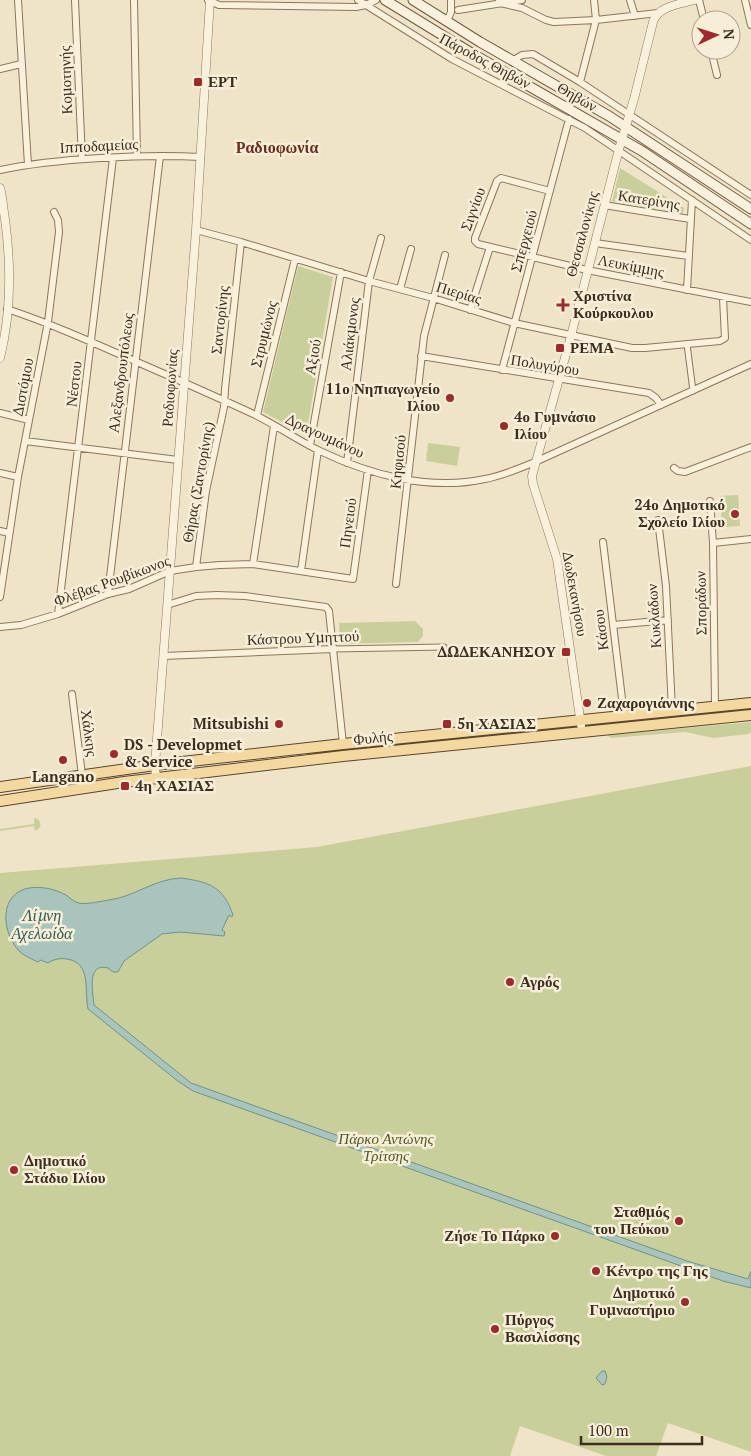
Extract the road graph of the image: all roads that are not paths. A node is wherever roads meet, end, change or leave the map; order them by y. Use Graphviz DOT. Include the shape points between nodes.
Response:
graph roads {
  1 [pos="18,0"];
  2 [pos="76,0"];
  3 [pos="134,0"];
  4 [pos="209,0"];
  5 [pos="358,0"];
  6 [pos="376,0"];
  7 [pos="385,0"];
  8 [pos="413,0"];
  9 [pos="451,0"];
  10 [pos="522,0"];
  11 [pos="594,0"];
  12 [pos="630,0"];
  13 [pos="695,0"];
  14 [pos="745,0"];
  15 [pos="500,2"];
  16 [pos="244,3"];
  17 [pos="366,5"];
  18 [pos="458,10"];
  19 [pos="658,13"];
  20 [pos="635,16"];
  21 [pos="596,20"];
  22 [pos="447,21"];
  23 [pos="751,25"];
  24 [pos="713,60"];
  25 [pos="512,61"];
  26 [pos="21,64"];
  27 [pos="0,69"];
  28 [pos="717,75"];
  29 [pos="580,82"];
  30 [pos="628,115"];
  31 [pos="569,119"];
  32 [pos="625,127"];
  33 [pos="622,139"];
  34 [pos="618,149"];
  35 [pos="137,156"];
  36 [pos="160,156"];
  37 [pos="201,157"];
  38 [pos="113,158"];
  39 [pos="82,159"];
  40 [pos="28,165"];
  41 [pos="0,170"];
  42 [pos="0,188"];
  43 [pos="550,191"];
  44 [pos="751,195"];
  45 [pos="692,200"];
  46 [pos="604,206"];
  47 [pos="751,209"];
  48 [pos="54,212"];
  49 [pos="690,219"];
  50 [pos="751,224"];
  51 [pos="196,230"];
  52 [pos="380,238"];
  53 [pos="751,240"];
  54 [pos="241,242"];
  55 [pos="595,243"];
  56 [pos="478,244"];
  57 [pos="490,247"];
  58 [pos="411,249"];
  59 [pos="445,255"];
  60 [pos="688,256"];
  61 [pos="533,257"];
  62 [pos="295,259"];
  63 [pos="587,270"];
  64 [pos="341,272"];
  65 [pos="369,281"];
  66 [pos="400,289"];
  67 [pos="687,290"];
  68 [pos="433,298"];
  69 [pos="723,298"];
  70 [pos="751,302"];
  71 [pos="7,309"];
  72 [pos="470,310"];
  73 [pos="48,322"];
  74 [pos="514,323"];
  75 [pos="570,336"];
  76 [pos="92,342"];
  77 [pos="687,344"];
  78 [pos="421,356"];
  79 [pos="0,358"];
  80 [pos="136,361"];
  81 [pos="751,364"];
  82 [pos="502,370"];
  83 [pos="558,380"];
  84 [pos="184,382"];
  85 [pos="693,391"];
  86 [pos="225,400"];
  87 [pos="661,405"];
  88 [pos="0,413"];
  89 [pos="257,415"];
  90 [pos="29,420"];
  91 [pos="274,426"];
  92 [pos="25,441"];
  93 [pos="310,445"];
  94 [pos="751,446"];
  95 [pos="78,448"];
  96 [pos="318,450"];
  97 [pos="124,454"];
  98 [pos="178,460"];
  99 [pos="535,462"];
  100 [pos="347,463"];
  101 [pos="674,468"];
  102 [pos="368,470"];
  103 [pos="0,473"];
  104 [pos="18,477"];
  105 [pos="409,480"];
  106 [pos="710,501"];
  107 [pos="658,520"];
  108 [pos="0,531"];
  109 [pos="9,533"];
  110 [pos="751,539"];
  111 [pos="603,542"];
  112 [pos="713,543"];
  113 [pos="253,564"];
  114 [pos="196,567"];
  115 [pos="170,571"];
  116 [pos="300,571"];
  117 [pos="1,576"];
  118 [pos="353,579"];
  119 [pos="396,584"];
  120 [pos="108,594"];
  121 [pos="0,597"];
  122 [pos="167,605"];
  123 [pos="58,614"];
  124 [pos="668,620"];
  125 [pos="613,625"];
  126 [pos="0,627"];
  127 [pos="444,647"];
  128 [pos="334,649"];
  129 [pos="163,656"];
  130 [pos="72,694"];
  131 [pos="751,703"];
  132 [pos="715,706"];
  133 [pos="672,710"];
  134 [pos="624,715"];
  135 [pos="751,715"];
  136 [pos="581,720"];
  137 [pos="582,732"];
  138 [pos="343,744"];
  139 [pos="155,765"];
  140 [pos="82,775"];
  141 [pos="156,778"];
  142 [pos="0,787"];
  143 [pos="0,801"];
  1 -- 26 [label="street"];
  2 -- 39 [label="street, Κομοτηνής"];
  3 -- 35 [label="street"];
  4 -- 16 [label="street" via="219,6"];
  4 -- 37 [label="street, Ραδιοφωνίας"];
  5 -- 17 [label="street, Πάροδος Θηβών"];
  6 -- 17 [label="street"];
  7 -- 33 [label="main road, Θηβών"];
  8 -- 22 [label="main road, Θηβών"];
  9 -- 22 [label="street"];
  10 -- 15 [label="street"];
  11 -- 21 [label="street"];
  12 -- 20 [label="street"];
  13 -- 19 [label="street"];
  14 -- 23 [label="street"];
  15 -- 18 [label="street"];
  15 -- 21 [label="street" via="554,22"];
  16 -- 17 [label="street"];
  17 -- 31 [label="street, Πάροδος Θηβών" via="452,59"];
  19 -- 20 [label="street"];
  19 -- 30 [label="street, Θεσσαλονίκης"];
  20 -- 21 [label="street"];
  21 -- 29 [label="street"];
  22 -- 25 [label="main road, Θηβών"];
  24 -- 28 [label="street"];
  25 -- 29 [label="street, Πάροδος Θηβών" via="533,54"];
  25 -- 32 [label="main road, Θηβών"];
  26 -- 27 [label="street"];
  26 -- 40 [label="street"];
  29 -- 30 [label="street, Πάροδος Θηβών"];
  30 -- 32 [label="street, Θεσσαλονίκης"];
  30 -- 44 [label="street, Πάροδος Θηβών"];
  31 -- 34 [label="street, Πάροδος Θηβών"];
  31 -- 43 [label="street, Σπερχειού"];
  32 -- 33 [label="street, Θεσσαλονίκης"];
  32 -- 47 [label="main road, Θηβών"];
  33 -- 34 [label="street, Θεσσαλονίκης"];
  33 -- 50 [label="main road, Θηβών"];
  34 -- 45 [label="street, Πάροδος Θηβών"];
  34 -- 46 [label="street, Θεσσαλονίκης"];
  35 -- 36 [label="street, Ιπποδαμείας"];
  35 -- 38 [label="street, Ιπποδαμείας"];
  36 -- 37 [label="street, Ιπποδαμείας"];
  36 -- 80 [label="street, Αλεξανδρουπόλεως"];
  37 -- 51 [label="street, Ραδιοφωνίας"];
  38 -- 39 [label="street, Ιπποδαμείας"];
  38 -- 76 [label="street, Νέστου"];
  39 -- 40 [label="street, Ιπποδαμείας"];
  40 -- 41 [label="street, Ιπποδαμείας"];
  42 -- 71 [label="street" via="8,248"];
  43 -- 56 [label="street, Σιγνίου" via="501,178 475,238"];
  43 -- 61 [label="street, Σπερχειού"];
  45 -- 49 [label="street"];
  45 -- 53 [label="street, Πάροδος Θηβών"];
  46 -- 49 [label="street, Κατερίνης"];
  46 -- 55 [label="street, Θεσσαλονίκης"];
  48 -- 73 [label="street, Διστόμου" via="59,232"];
  49 -- 60 [label="street"];
  51 -- 54 [label="street, Πιερίας"];
  51 -- 84 [label="street, Ραδιοφωνίας"];
  52 -- 65 [label="street, Αλιάκμονος"];
  54 -- 62 [label="street, Πιερίας"];
  54 -- 86 [label="street, Σαντορίνης"];
  55 -- 60 [label="street"];
  55 -- 63 [label="street, Θεσσαλονίκης"];
  56 -- 57 [label="street, Λευκίμμης"];
  57 -- 61 [label="street, Λευκίμμης"];
  57 -- 72 [label="street"];
  58 -- 66 [label="street"];
  59 -- 68 [label="street, Κηφισού"];
  60 -- 67 [label="street"];
  61 -- 63 [label="street, Λευκίμμης"];
  61 -- 74 [label="street, Σπερχειού"];
  62 -- 64 [label="street, Πιερίας"];
  62 -- 89 [label="street, Στρυμώνος"];
  63 -- 67 [label="street, Λευκίμμης"];
  63 -- 75 [label="street, Θεσσαλονίκης"];
  64 -- 65 [label="street, Πιερίας"];
  64 -- 93 [label="street, Αξιού"];
  65 -- 66 [label="street, Πιερίας"];
  65 -- 100 [label="street, Αλιάκμονος"];
  66 -- 68 [label="street, Πιερίας"];
  67 -- 69 [label="street, Λευκίμμης"];
  68 -- 72 [label="street, Πιερίας"];
  68 -- 78 [label="street, Κηφισού"];
  69 -- 70 [label="street, Λευκίμμης"];
  69 -- 77 [label="street, Πιερίας" via="724,338"];
  71 -- 73 [label="street, Δραγουμάνου"];
  71 -- 79 [label="street"];
  72 -- 74 [label="street, Πιερίας"];
  73 -- 76 [label="street, Δραγουμάνου"];
  73 -- 90 [label="street, Διστόμου"];
  74 -- 75 [label="street, Πιερίας"];
  74 -- 82 [label="street, Σπερχειού"];
  75 -- 77 [label="street, Πιερίας" via="632,348"];
  75 -- 83 [label="street, Θεσσαλονίκης"];
  76 -- 80 [label="street, Δραγουμάνου"];
  76 -- 95 [label="street, Νέστου"];
  77 -- 85 [label="street"];
  78 -- 82 [label="street, Πολυγύρου"];
  78 -- 105 [label="street, Κηφισού"];
  80 -- 84 [label="street, Δραγουμάνου"];
  80 -- 97 [label="street, Αλεξανδρουπόλεως"];
  81 -- 85 [label="street, Δραγουμάνου"];
  82 -- 83 [label="street, Πολυγύρου"];
  83 -- 87 [label="street, Πολυγύρου" via="649,393"];
  83 -- 99 [label="street, Θεσσαλονίκης"];
  84 -- 86 [label="street, Δραγουμάνου"];
  84 -- 98 [label="street, Ραδιοφωνίας"];
  85 -- 87 [label="street, Δραγουμάνου"];
  86 -- 89 [label="street, Δραγουμάνου"];
  86 -- 114 [label="street, Θήρας (Σαντορίνης)" via="209,471"];
  87 -- 99 [label="street, Δραγουμάνου"];
  88 -- 90 [label="street"];
  89 -- 91 [label="street, Δραγουμάνου"];
  90 -- 92 [label="street, Διστόμου"];
  91 -- 93 [label="street, Δραγουμάνου"];
  91 -- 113 [label="street"];
  92 -- 95 [label="street"];
  92 -- 104 [label="street, Διστόμου"];
  93 -- 96 [label="street, Δραγουμάνου"];
  94 -- 101 [label="street" via="685,472"];
  95 -- 97 [label="street"];
  95 -- 123 [label="street, Νέστου"];
  96 -- 100 [label="street, Δραγουμάνου"];
  96 -- 116 [label="street"];
  97 -- 98 [label="street"];
  97 -- 120 [label="street, Αλεξανδρουπόλεως"];
  98 -- 115 [label="street, Ραδιοφωνίας"];
  99 -- 105 [label="street, Δραγουμάνου" via="506,474 469,482 448,484"];
  99 -- 136 [label="street, Δωδεκανήσου" via="533,484 562,581"];
  100 -- 102 [label="street, Δραγουμάνου"];
  102 -- 105 [label="street, Δραγουμάνου"];
  102 -- 118 [label="street, Πηνειού"];
  103 -- 104 [label="street"];
  104 -- 109 [label="street, Διστόμου"];
  105 -- 119 [label="street, Κηφισού"];
  106 -- 112 [label="street, Σποράδων"];
  107 -- 124 [label="street, Κυκλάδων"];
  108 -- 109 [label="street"];
  109 -- 117 [label="street, Διστόμου"];
  110 -- 112 [label="street"];
  111 -- 125 [label="street, Κάσου"];
  112 -- 132 [label="street, Σποράδων"];
  113 -- 114 [label="street, Φλέβας Ρουβίκωνος"];
  113 -- 116 [label="street, Φλέβας Ρουβίκωνος"];
  114 -- 115 [label="street, Φλέβας Ρουβίκωνος"];
  115 -- 120 [label="street, Φλέβας Ρουβίκωνος" via="129,589"];
  115 -- 122 [label="street, Ραδιοφωνίας"];
  116 -- 118 [label="street, Φλέβας Ρουβίκωνος"];
  117 -- 121 [label="street, Διστόμου"];
  120 -- 123 [label="street, Φλέβας Ρουβίκωνος"];
  122 -- 128 [label="street" via="196,596 217,595 326,607"];
  122 -- 129 [label="street, Ραδιοφωνίας"];
  123 -- 126 [label="street, Φλέβας Ρουβίκωνος" via="21,625"];
  124 -- 125 [label="street"];
  124 -- 133 [label="street, Κυκλάδων"];
  125 -- 134 [label="street, Κάσου"];
  127 -- 128 [label="street, Κάστρου Υμηττού"];
  128 -- 129 [label="street, Κάστρου Υμηττού"];
  128 -- 138 [label="street"];
  129 -- 139 [label="street, Ραδιοφωνίας"];
  130 -- 140 [label="street, Χάλκης"];
  131 -- 132 [label="main road, Φυλής"];
  132 -- 133 [label="main road, Φυλής"];
  133 -- 134 [label="main road, Φυλής"];
  134 -- 136 [label="main road, Φυλής"];
  135 -- 137 [label="main road, Φυλής"];
  136 -- 137 [label="street, Δωδεκανήσου"];
  136 -- 138 [label="main road, Φυλής"];
  137 -- 141 [label="main road, Φυλής"];
  138 -- 139 [label="main road, Φυλής"];
  139 -- 140 [label="main road, Φυλής"];
  139 -- 141 [label="street, Ραδιοφωνίας"];
  140 -- 142 [label="main road, Φυλής"];
  141 -- 143 [label="main road, Φυλής"];
}
